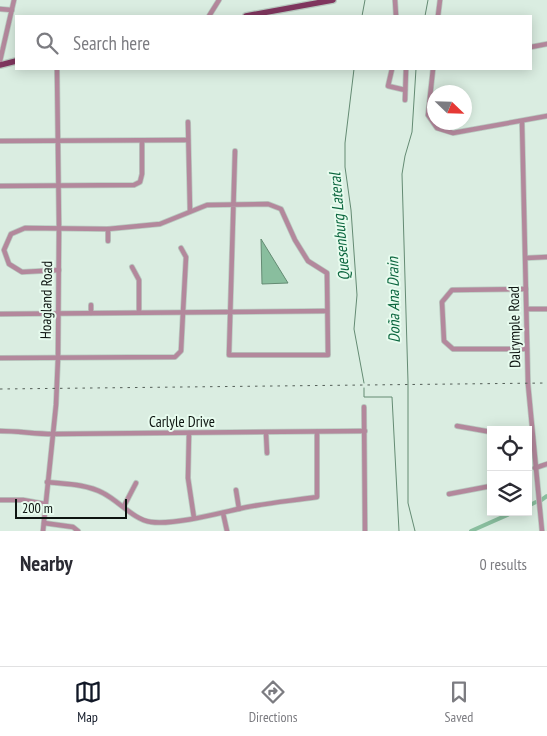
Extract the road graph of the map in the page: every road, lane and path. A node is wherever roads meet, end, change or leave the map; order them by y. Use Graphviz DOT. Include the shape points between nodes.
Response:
graph roads {
  1 [pos="14,0"];
  2 [pos="219,0"];
  3 [pos="333,0"];
  4 [pos="396,0"];
  5 [pos="440,0"];
  6 [pos="0,9"];
  7 [pos="12,10"];
  8 [pos="210,15"];
  9 [pos="251,15"];
  10 [pos="396,15"];
  11 [pos="438,15"];
  12 [pos="547,44"];
  13 [pos="532,47"];
  14 [pos="15,61"];
  15 [pos="0,63"];
  16 [pos="57,70"];
  17 [pos="392,70"];
  18 [pos="406,70"];
  19 [pos="433,70"];
  20 [pos="405,90"];
  21 [pos="405,100"];
  22 [pos="547,116"];
  23 [pos="188,122"];
  24 [pos="522,122"];
  25 [pos="58,140"];
  26 [pos="188,140"];
  27 [pos="0,141"];
  28 [pos="142,141"];
  29 [pos="235,152"];
  30 [pos="59,184"];
  31 [pos="0,186"];
  32 [pos="233,206"];
  33 [pos="190,211"];
  34 [pos="59,227"];
  35 [pos="108,229"];
  36 [pos="108,241"];
  37 [pos="181,248"];
  38 [pos="547,257"];
  39 [pos="526,258"];
  40 [pos="132,267"];
  41 [pos="59,270"];
  42 [pos="526,289"];
  43 [pos="91,305"];
  44 [pos="527,309"];
  45 [pos="547,309"];
  46 [pos="327,311"];
  47 [pos="139,312"];
  48 [pos="183,312"];
  49 [pos="230,312"];
  50 [pos="91,313"];
  51 [pos="0,314"];
  52 [pos="59,314"];
  53 [pos="527,349"];
  54 [pos="0,358"];
  55 [pos="58,358"];
  56 [pos="364,407"];
  57 [pos="458,426"];
  58 [pos="530,426"];
  59 [pos="0,431"];
  60 [pos="365,431"];
  61 [pos="487,431"];
  62 [pos="317,432"];
  63 [pos="188,433"];
  64 [pos="266,433"];
  65 [pos="53,434"];
  66 [pos="532,447"];
  67 [pos="267,453"];
  68 [pos="547,464"];
  69 [pos="535,468"];
  70 [pos="532,477"];
  71 [pos="535,477"];
  72 [pos="47,482"];
  73 [pos="136,483"];
  74 [pos="487,487"];
  75 [pos="236,490"];
  76 [pos="449,494"];
  77 [pos="0,500"];
  78 [pos="45,504"];
  79 [pos="124,506"];
  80 [pos="239,509"];
  81 [pos="223,513"];
  82 [pos="194,518"];
  83 [pos="44,523"];
  84 [pos="543,530"];
  85 [pos="43,531"];
  86 [pos="78,531"];
  87 [pos="227,531"];
  88 [pos="365,531"];
  1 -- 7 [label="street"];
  2 -- 8 [label="street"];
  3 -- 9 [label="main road"];
  4 -- 10 [label="street"];
  5 -- 11 [label="street"];
  6 -- 7 [label="street"];
  7 -- 15 [label="street"];
  12 -- 13 [label="street"];
  14 -- 15 [label="main road"];
  16 -- 25 [label="street, Hoagland Road"];
  17 -- 20 [label="street" via="388,86"];
  18 -- 20 [label="street"];
  19 -- 24 [label="street" via="428,116 437,128 453,133"];
  20 -- 21 [label="street"];
  22 -- 24 [label="street"];
  23 -- 26 [label="street"];
  24 -- 39 [label="street, Dalrymple Road"];
  25 -- 27 [label="street"];
  25 -- 28 [label="street"];
  25 -- 30 [label="street, Hoagland Road"];
  26 -- 28 [label="street"];
  26 -- 33 [label="street"];
  28 -- 30 [label="street" via="140,182 134,185"];
  29 -- 32 [label="street"];
  30 -- 31 [label="street"];
  30 -- 34 [label="street, Hoagland Road"];
  32 -- 33 [label="street" via="207,205"];
  32 -- 46 [label="street" via="268,204 281,208 308,261 327,273"];
  32 -- 49 [label="street"];
  33 -- 35 [label="street" via="160,224"];
  34 -- 35 [label="street"];
  34 -- 41 [label="street, Hoagland Road"];
  34 -- 41 [label="street" via="25,228 10,234 4,250 8,264 22,272"];
  35 -- 36 [label="street"];
  37 -- 48 [label="street" via="186,257"];
  38 -- 39 [label="street"];
  39 -- 42 [label="street, Dalrymple Road"];
  40 -- 47 [label="street" via="139,280"];
  41 -- 52 [label="street, Hoagland Road"];
  42 -- 44 [label="street, Dalrymple Road"];
  42 -- 53 [label="street" via="452,290 442,302 444,341 453,349"];
  43 -- 50 [label="street"];
  44 -- 45 [label="street"];
  44 -- 53 [label="street, Dalrymple Road"];
  46 -- 49 [label="street"];
  46 -- 49 [label="street" via="328,355 229,355"];
  47 -- 48 [label="street"];
  47 -- 50 [label="street"];
  48 -- 49 [label="street"];
  48 -- 55 [label="street" via="181,351 175,357"];
  50 -- 52 [label="street"];
  51 -- 52 [label="street"];
  52 -- 55 [label="street, Hoagland Road"];
  53 -- 58 [label="street, Dalrymple Road"];
  54 -- 55 [label="street"];
  55 -- 65 [label="street, Hoagland Road"];
  56 -- 60 [label="street"];
  57 -- 61 [label="street"];
  59 -- 65 [label="street, Carlyle Drive"];
  60 -- 62 [label="street, Carlyle Drive"];
  60 -- 88 [label="street"];
  62 -- 64 [label="street, Carlyle Drive"];
  62 -- 80 [label="street" via="317,497"];
  63 -- 64 [label="street, Carlyle Drive"];
  63 -- 65 [label="street, Carlyle Drive"];
  63 -- 82 [label="street" via="188,478"];
  64 -- 67 [label="street"];
  65 -- 72 [label="street, Hoagland Road"];
  66 -- 69 [label="street, Dalrymple Road"];
  68 -- 69 [label="street"];
  69 -- 71 [label="street, Dalrymple Road"];
  70 -- 71 [label="street"];
  71 -- 84 [label="street, Dalrymple Road"];
  72 -- 78 [label="street, Hoagland Road"];
  72 -- 79 [label="street" via="84,486 102,492"];
  73 -- 79 [label="street"];
  74 -- 76 [label="street"];
  75 -- 80 [label="street"];
  77 -- 78 [label="street"];
  78 -- 83 [label="street, Hoagland Road"];
  79 -- 82 [label="street" via="138,518 151,522"];
  80 -- 81 [label="street"];
  81 -- 82 [label="street"];
  81 -- 87 [label="street"];
  83 -- 85 [label="street, Hoagland Road"];
  83 -- 86 [label="street" via="73,527"];
}
